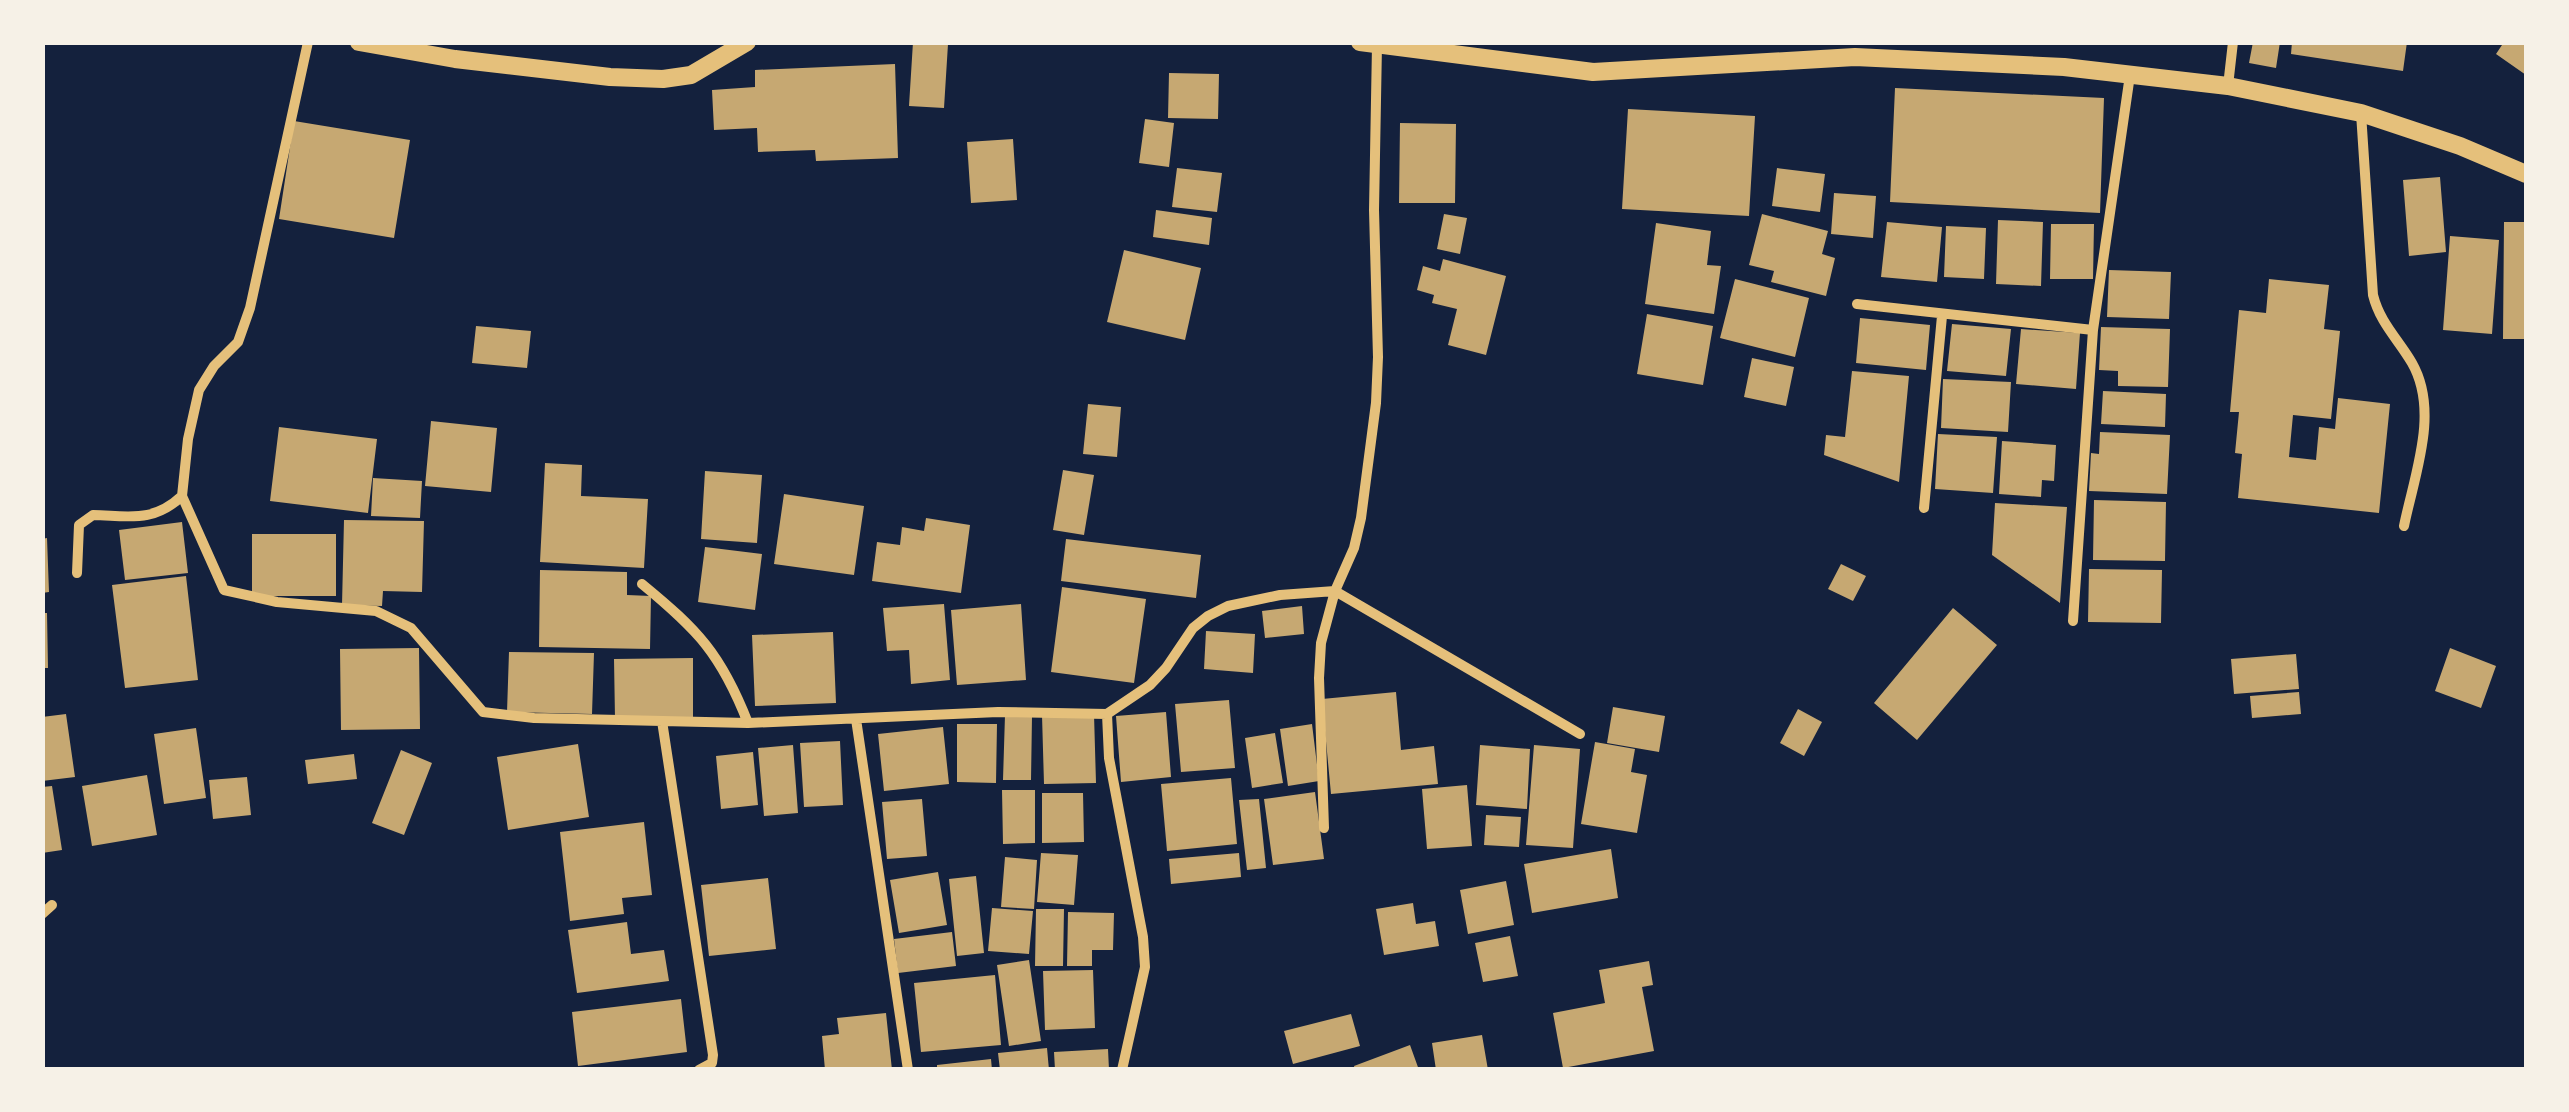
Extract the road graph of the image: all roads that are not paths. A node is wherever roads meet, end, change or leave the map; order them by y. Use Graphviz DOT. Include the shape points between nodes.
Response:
graph roads {
  1 [pos="308,42"];
  2 [pos="359,42"];
  3 [pos="747,42"];
  4 [pos="2233,42"];
  5 [pos="1368,44"];
  6 [pos="2130,75"];
  7 [pos="2228,86"];
  8 [pos="2360,113"];
  9 [pos="2526,174"];
  10 [pos="1857,304"];
  11 [pos="1942,316"];
  12 [pos="2092,330"];
  13 [pos="182,496"];
  14 [pos="1924,508"];
  15 [pos="2404,526"];
  16 [pos="77,573"];
  17 [pos="642,584"];
  18 [pos="1335,590"];
  19 [pos="2074,621"];
  20 [pos="1107,714"];
  21 [pos="856,719"];
  22 [pos="662,721"];
  23 [pos="748,723"];
  24 [pos="1580,734"];
  25 [pos="1324,828"];
  26 [pos="52,905"];
  27 [pos="42,914"];
  28 [pos="699,1070"];
  29 [pos="908,1070"];
  30 [pos="1122,1070"];
  1 -- 13 [label="street" via="250,308 238,342 199,390"];
  2 -- 3 [label="street" via="513,66 663,78 691,75"];
  4 -- 7 [label="street"];
  5 -- 6 [label="street" via="1593,72 1872,57"];
  5 -- 18 [label="street" via="1376,403 1361,518"];
  6 -- 7 [label="street"];
  6 -- 12 [label="street"];
  7 -- 8 [label="street"];
  8 -- 9 [label="street"];
  8 -- 15 [label="street" via="2373,295 2377,312 2414,366 2426,420"];
  10 -- 11 [label="street"];
  11 -- 12 [label="street"];
  11 -- 14 [label="street"];
  12 -- 19 [label="street"];
  13 -- 16 [label="street" via="153,515 85,519 79,525"];
  13 -- 22 [label="street" via="224,590 376,611 411,628 482,712"];
  17 -- 23 [label="street" via="721,662"];
  18 -- 20 [label="street" via="1228,606 1208,616 1150,685"];
  18 -- 24 [label="street"];
  18 -- 25 [label="street" via="1319,678"];
  20 -- 21 [label="street"];
  20 -- 30 [label="street" via="1145,968"];
  21 -- 23 [label="street"];
  21 -- 29 [label="street"];
  22 -- 23 [label="street"];
  22 -- 28 [label="street" via="712,1055"];
  26 -- 27 [label="street"];
}
